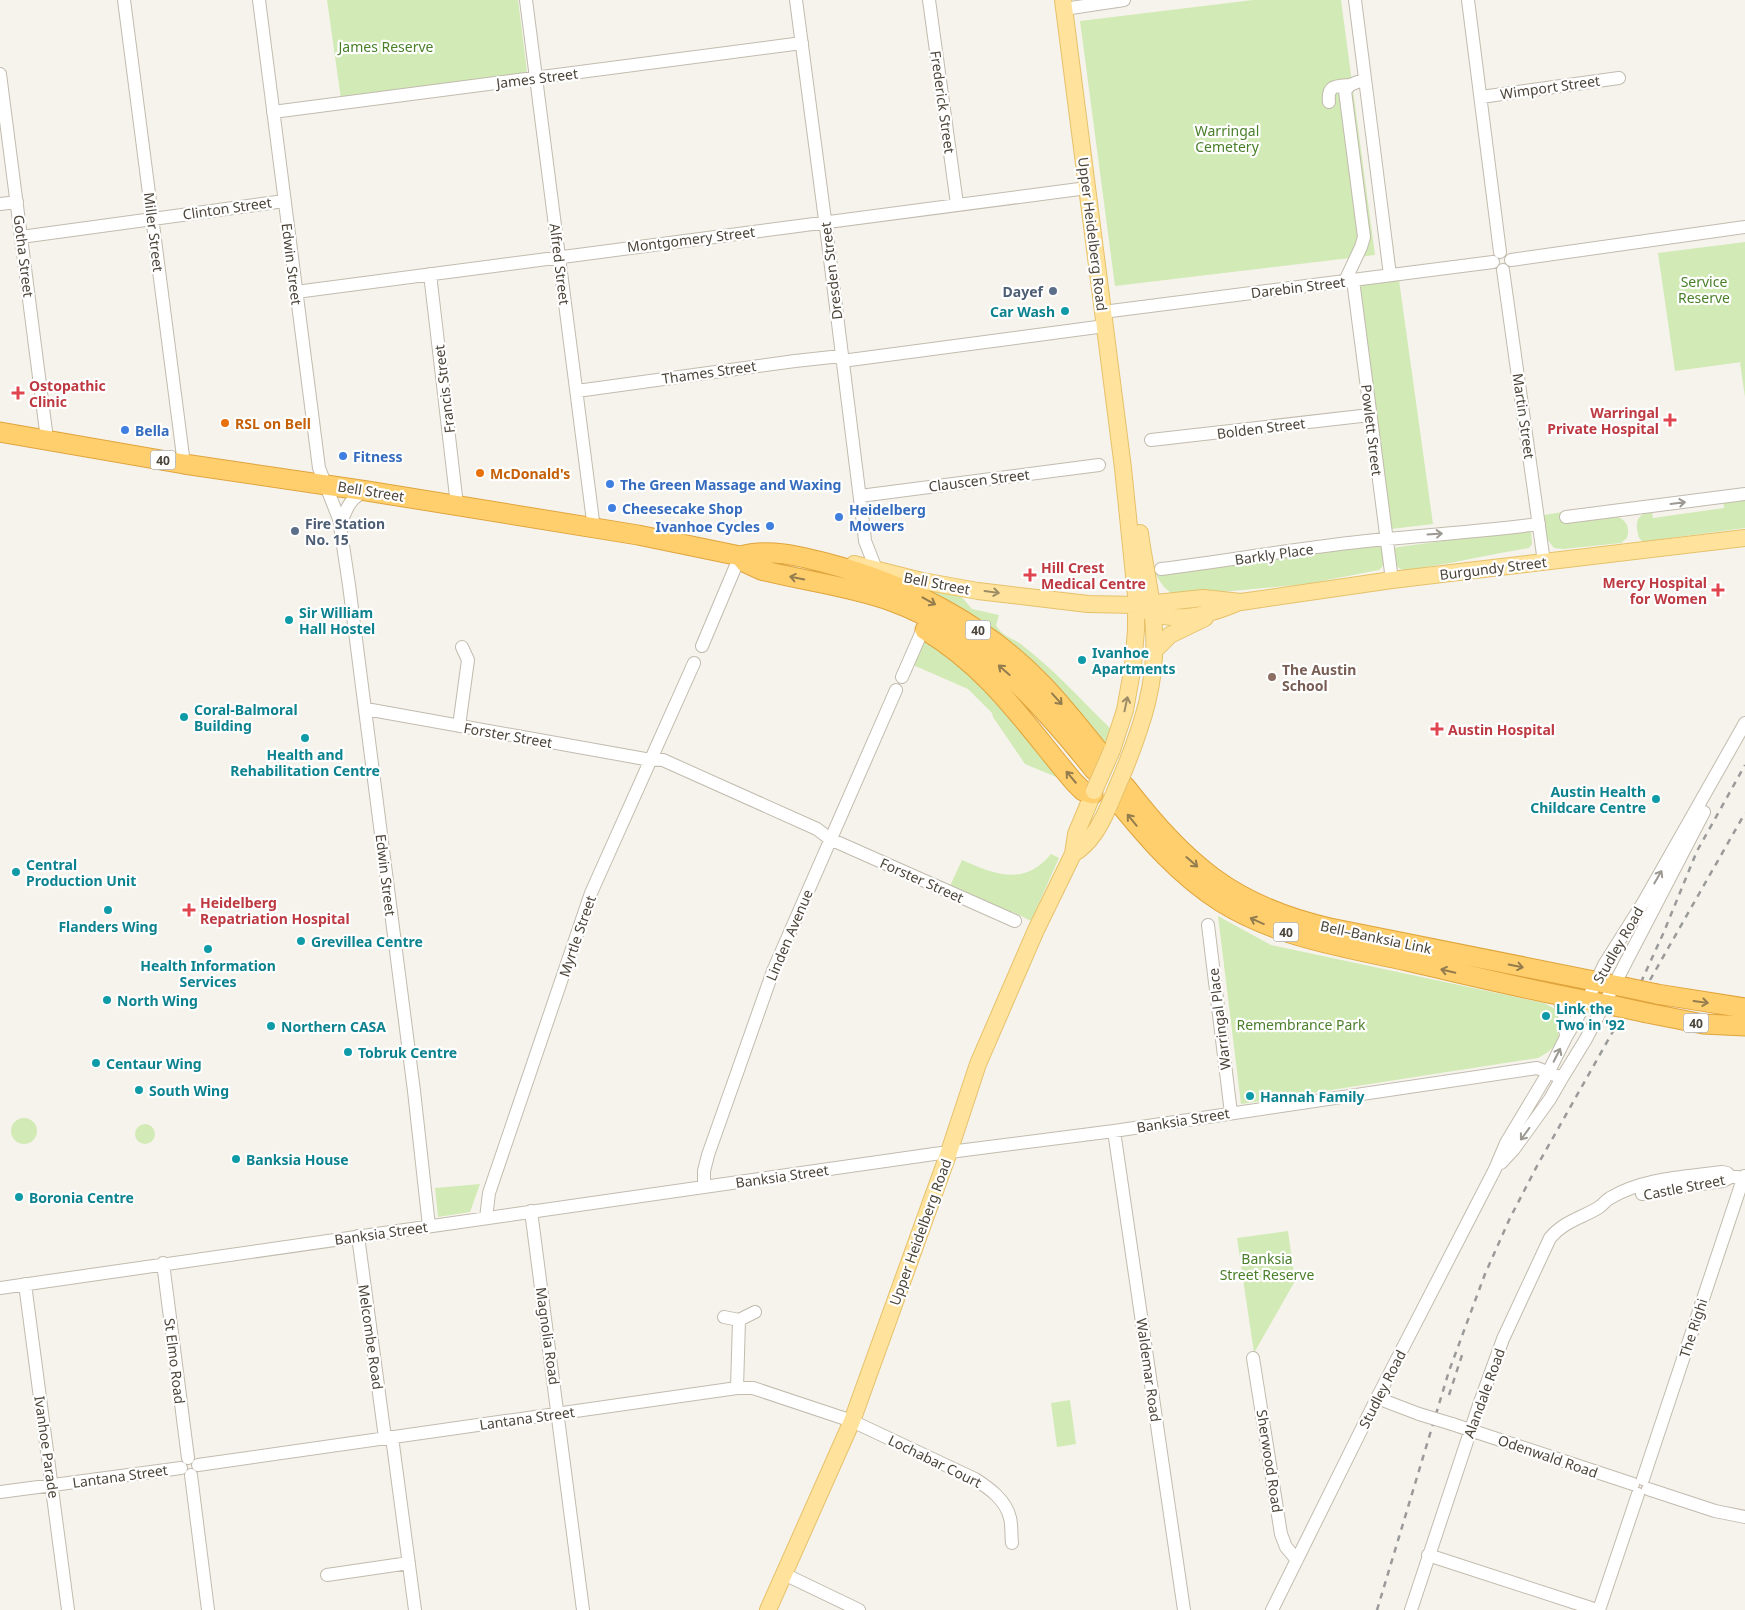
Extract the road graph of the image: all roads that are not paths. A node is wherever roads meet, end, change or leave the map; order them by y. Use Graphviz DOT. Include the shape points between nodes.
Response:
graph roads {
  1 [pos="124,0"];
  2 [pos="259,0"];
  3 [pos="526,0"];
  4 [pos="796,0"];
  5 [pos="929,0"];
  6 [pos="1124,0"];
  7 [pos="1355,0"];
  8 [pos="1468,0"];
  9 [pos="1063,5"];
  10 [pos="802,43"];
  11 [pos="536,78"];
  12 [pos="1619,78"];
  13 [pos="1365,79"];
  14 [pos="0,82"];
  15 [pos="1350,85"];
  16 [pos="1321,86"];
  17 [pos="1336,86"];
  18 [pos="1481,97"];
  19 [pos="1329,102"];
  20 [pos="273,112"];
  21 [pos="1087,188"];
  22 [pos="284,200"];
  23 [pos="17,202"];
  24 [pos="0,204"];
  25 [pos="957,204"];
  26 [pos="152,219"];
  27 [pos="826,222"];
  28 [pos="1745,227"];
  29 [pos="21,237"];
  30 [pos="559,256"];
  31 [pos="1502,261"];
  32 [pos="430,274"];
  33 [pos="1390,275"];
  34 [pos="1349,280"];
  35 [pos="296,292"];
  36 [pos="1104,319"];
  37 [pos="842,358"];
  38 [pos="577,391"];
  39 [pos="1370,415"];
  40 [pos="0,432"];
  41 [pos="47,439"];
  42 [pos="1151,440"];
  43 [pos="184,464"];
  44 [pos="1099,465"];
  45 [pos="1123,468"];
  46 [pos="326,485"];
  47 [pos="367,491"];
  48 [pos="1745,494"];
  49 [pos="860,496"];
  50 [pos="458,505"];
  51 [pos="1566,517"];
  52 [pos="1538,524"];
  53 [pos="340,526"];
  54 [pos="594,529"];
  55 [pos="1745,538"];
  56 [pos="1387,540"];
  57 [pos="865,541"];
  58 [pos="740,556"];
  59 [pos="817,561"];
  60 [pos="1544,562"];
  61 [pos="849,563"];
  62 [pos="1153,568"];
  63 [pos="876,569"];
  64 [pos="1392,580"];
  65 [pos="1135,582"];
  66 [pos="844,588"];
  67 [pos="1174,602"];
  68 [pos="1241,602"];
  69 [pos="1102,604"];
  70 [pos="1145,607"];
  71 [pos="1220,610"];
  72 [pos="923,630"];
  73 [pos="702,646"];
  74 [pos="462,647"];
  75 [pos="1154,651"];
  76 [pos="694,663"];
  77 [pos="902,677"];
  78 [pos="896,690"];
  79 [pos="366,709"];
  80 [pos="1745,723"];
  81 [pos="459,726"];
  82 [pos="1745,739"];
  83 [pos="1103,759"];
  84 [pos="651,760"];
  85 [pos="1119,790"];
  86 [pos="1095,793"];
  87 [pos="1078,827"];
  88 [pos="1098,827"];
  89 [pos="830,839"];
  90 [pos="1073,854"];
  91 [pos="1015,921"];
  92 [pos="1208,925"];
  93 [pos="1632,937"];
  94 [pos="1609,985"];
  95 [pos="1558,995"];
  96 [pos="1602,1004"];
  97 [pos="1745,1008"];
  98 [pos="1745,1026"];
  99 [pos="1566,1037"];
  100 [pos="1548,1073"];
  101 [pos="1562,1078"];
  102 [pos="1231,1113"];
  103 [pos="1114,1131"];
  104 [pos="949,1152"];
  105 [pos="1495,1168"];
  106 [pos="1740,1177"];
  107 [pos="704,1187"];
  108 [pos="1600,1207"];
  109 [pos="531,1212"];
  110 [pos="486,1218"];
  111 [pos="429,1226"];
  112 [pos="358,1236"];
  113 [pos="163,1263"];
  114 [pos="25,1284"];
  115 [pos="0,1288"];
  116 [pos="755,1312"];
  117 [pos="724,1316"];
  118 [pos="739,1320"];
  119 [pos="1253,1358"];
  120 [pos="737,1388"];
  121 [pos="1377,1398"];
  122 [pos="558,1414"];
  123 [pos="852,1421"];
  124 [pos="1471,1430"];
  125 [pos="389,1438"];
  126 [pos="189,1466"];
  127 [pos="52,1485"];
  128 [pos="1641,1487"];
  129 [pos="0,1492"];
  130 [pos="1745,1517"];
  131 [pos="1012,1542"];
  132 [pos="1428,1555"];
  133 [pos="1297,1560"];
  134 [pos="409,1563"];
  135 [pos="784,1574"];
  136 [pos="327,1575"];
  137 [pos="1275,1609"];
  138 [pos="68,1610"];
  139 [pos="208,1610"];
  140 [pos="415,1610"];
  141 [pos="583,1610"];
  142 [pos="768,1610"];
  143 [pos="859,1610"];
  144 [pos="1184,1610"];
  145 [pos="1411,1610"];
  146 [pos="1598,1610"];
  1 -- 26 [label="street, Miller Street"];
  2 -- 20 [label="street, Edwin Street"];
  3 -- 11 [label="street, Alfred Street"];
  4 -- 10 [label="street, Dresden Street"];
  5 -- 25 [label="street, Frederick Street"];
  6 -- 9 [label="street"];
  7 -- 13 [label="street"];
  8 -- 18 [label="street, Martin Street"];
  9 -- 21 [label="main road, Upper Heidelberg Road"];
  10 -- 11 [label="street, James Street"];
  10 -- 27 [label="street, Dresden Street"];
  11 -- 20 [label="street, James Street"];
  11 -- 30 [label="street, Alfred Street"];
  12 -- 18 [label="street, Wimport Street"];
  13 -- 15 [label="street"];
  13 -- 33 [label="street"];
  14 -- 23 [label="street, Gotha Street"];
  15 -- 17 [label="street"];
  15 -- 34 [label="street" via="1345,92 1364,237"];
  16 -- 17 [label="street"];
  17 -- 19 [label="street" via="1328,93"];
  18 -- 31 [label="street, Martin Street"];
  20 -- 22 [label="street, Edwin Street"];
  21 -- 25 [label="street, Montgomery Street"];
  21 -- 36 [label="main road, Upper Heidelberg Road"];
  22 -- 26 [label="street, Clinton Street"];
  22 -- 35 [label="street, Edwin Street"];
  23 -- 24 [label="street"];
  23 -- 29 [label="street, Gotha Street"];
  25 -- 27 [label="street, Montgomery Street"];
  26 -- 29 [label="street, Clinton Street"];
  26 -- 43 [label="street, Miller Street"];
  27 -- 30 [label="street, Montgomery Street"];
  27 -- 37 [label="street, Dresden Street"];
  28 -- 31 [label="street, Darebin Street"];
  29 -- 41 [label="street, Gotha Street"];
  30 -- 32 [label="street, Montgomery Street"];
  30 -- 38 [label="street, Alfred Street"];
  31 -- 33 [label="street, Darebin Street"];
  31 -- 52 [label="street, Martin Street"];
  32 -- 35 [label="street, Montgomery Street"];
  32 -- 50 [label="street, Francis Street"];
  33 -- 34 [label="street, Darebin Street"];
  34 -- 36 [label="street, Darebin Street"];
  34 -- 39 [label="street, Powlett Street"];
  35 -- 46 [label="street, Edwin Street" via="319,468"];
  36 -- 37 [label="street, Thames Street"];
  36 -- 45 [label="main road, Upper Heidelberg Road"];
  37 -- 38 [label="street, Thames Street" via="795,360"];
  37 -- 49 [label="street, Dresden Street"];
  38 -- 54 [label="street, Alfred Street"];
  39 -- 42 [label="street, Bolden Street"];
  39 -- 56 [label="street, Powlett Street"];
  40 -- 41 [label="highway, Bell Street / 40"];
  41 -- 43 [label="highway, Bell Street / 40"];
  43 -- 46 [label="highway, Bell Street / 40"];
  44 -- 49 [label="street, Clauscen Street"];
  45 -- 62 [label="main road, Upper Heidelberg Road"];
  45 -- 65 [label="main road, Upper Heidelberg Road"];
  46 -- 47 [label="highway, Bell Street / 40"];
  46 -- 53 [label="street, Edwin Street"];
  47 -- 50 [label="highway, Bell Street / 40"];
  47 -- 53 [label="street, Edwin Street" via="349,503"];
  51 -- 48 [label="street, one-way"];
  49 -- 57 [label="street, Dresden Street"];
  50 -- 54 [label="highway, Bell Street / 40"];
  56 -- 52 [label="street, one-way"];
  52 -- 60 [label="street, Martin Street"];
  53 -- 79 [label="street, Edwin Street"];
  54 -- 58 [label="highway, Bell Street / 40"];
  55 -- 60 [label="main road, Burgundy Street"];
  56 -- 62 [label="street, Barkly Place"];
  56 -- 64 [label="street, Powlett Street"];
  57 -- 61 [label="street" via="860,556"];
  57 -- 63 [label="street, Dresden Street"];
  58 -- 59 [label="highway, Bell Street / 40" via="767,552"];
  66 -- 58 [label="highway, Bell Street / 40, one-way" via="761,570"];
  58 -- 73 [label="street"];
  59 -- 61 [label="main road, Bell Street"];
  59 -- 83 [label="highway, 40, one-way" via="906,589 980,631 1042,683"];
  60 -- 64 [label="main road, Burgundy Street"];
  61 -- 63 [label="main road, Bell Street"];
  62 -- 67 [label="main road" via="1162,590"];
  62 -- 70 [label="main road, Upper Heidelberg Road"];
  63 -- 69 [label="main road, Bell Street, one-way" via="944,585"];
  64 -- 68 [label="main road, Burgundy Street"];
  65 -- 69 [label="main road" via="1125,593"];
  65 -- 70 [label="main road, Upper Heidelberg Road"];
  66 -- 72 [label="highway"];
  83 -- 66 [label="highway, 40, one-way" via="966,640 906,607"];
  67 -- 68 [label="main road, Burgundy Street" via="1203,598"];
  67 -- 70 [label="main road, Burgundy Street"];
  68 -- 71 [label="main road, Burgundy Street"];
  69 -- 70 [label="main road, Bell Street"];
  70 -- 71 [label="main road, Burgundy Street" via="1173,618"];
  70 -- 75 [label="main road, Upper Heidelberg Road"];
  83 -- 70 [label="main road, Upper Heidelberg Road, one-way" via="1125,710"];
  71 -- 75 [label="main road" via="1173,633"];
  72 -- 77 [label="street"];
  86 -- 72 [label="highway, one-way" via="1083,791 1074,782 989,679 955,650"];
  74 -- 81 [label="street" via="468,660"];
  75 -- 85 [label="main road, Upper Heidelberg Road" via="1147,707"];
  76 -- 84 [label="street, Myrtle Street"];
  78 -- 89 [label="street, Linden Avenue"];
  79 -- 81 [label="street, Forster Street"];
  79 -- 111 [label="street, Edwin Street"];
  93 -- 80 [label="street, Studley Road, one-way"];
  81 -- 84 [label="street, Forster Street"];
  82 -- 93 [label="street, Studley Road" via="1646,924"];
  83 -- 86 [label="main road, Upper Heidelberg Road, bridge"];
  84 -- 89 [label="street, Forster Street" via="658,767 815,838"];
  84 -- 110 [label="street, Myrtle Street" via="591,893 489,1193"];
  85 -- 86 [label="main road"];
  85 -- 88 [label="main road, Upper Heidelberg Road"];
  85 -- 94 [label="highway, Bell–Banksia Link / 40, one-way" via="1198,867 1224,886 1267,909 1330,928"];
  95 -- 85 [label="highway, Bell–Banksia Link / 40, one-way" via="1313,940 1251,918 1221,902 1158,851"];
  86 -- 87 [label="main road, Upper Heidelberg Road"];
  87 -- 88 [label="main road" via="1091,823"];
  87 -- 90 [label="main road, Upper Heidelberg Road"];
  88 -- 90 [label="main road, Upper Heidelberg Road" via="1084,848"];
  89 -- 91 [label="street, Forster Street"];
  89 -- 107 [label="street, Linden Avenue" via="773,971 708,1155"];
  90 -- 104 [label="main road, Upper Heidelberg Road" via="982,1055"];
  92 -- 102 [label="street, Warringal Place"];
  93 -- 94 [label="street, Studley Road"];
  93 -- 94 [label="street, Studley Road" via="1606,962"];
  94 -- 96 [label="street, Studley Road"];
  94 -- 96 [label="street, Studley Road"];
  94 -- 97 [label="highway, 40, one-way, bridge"];
  95 -- 96 [label="highway, Bell–Banksia Link / 40"];
  95 -- 99 [label="street"];
  96 -- 98 [label="highway, 40, bridge" via="1703,1024"];
  96 -- 99 [label="street, Studley Road"];
  96 -- 101 [label="street, Studley Road" via="1586,1039"];
  100 -- 99 [label="street, Studley Road, one-way"];
  100 -- 101 [label="street, Banksia Street"];
  100 -- 102 [label="street, Banksia Street" via="1537,1068"];
  100 -- 105 [label="street, Studley Road" via="1506,1143"];
  101 -- 105 [label="street, Studley Road, one-way" via="1514,1149"];
  102 -- 103 [label="street, Banksia Street"];
  103 -- 104 [label="street, Banksia Street"];
  103 -- 144 [label="street, Waldemar Road"];
  104 -- 107 [label="street, Banksia Street"];
  104 -- 123 [label="main road, Upper Heidelberg Road"];
  105 -- 121 [label="street, Studley Road"];
  106 -- 108 [label="street, Castle Street" via="1722,1172 1649,1182 1609,1198"];
  106 -- 128 [label="street, The Righi"];
  107 -- 109 [label="street, Banksia Street"];
  108 -- 124 [label="street, Alandale Road" via="1569,1221 1550,1238 1503,1339"];
  109 -- 110 [label="street, Banksia Street"];
  109 -- 122 [label="street, Magnolia Road"];
  110 -- 111 [label="street, Banksia Street"];
  111 -- 112 [label="street, Banksia Street"];
  112 -- 113 [label="street, Banksia Street"];
  112 -- 125 [label="street, Melcombe Road"];
  113 -- 114 [label="street, Banksia Street"];
  113 -- 126 [label="street, St Elmo Road"];
  114 -- 115 [label="street, Banksia Street"];
  114 -- 127 [label="street, Ivanhoe Parade"];
  116 -- 118 [label="street"];
  117 -- 118 [label="street"];
  118 -- 120 [label="street"];
  119 -- 133 [label="street, Sherwood Road" via="1281,1534 1286,1547"];
  120 -- 122 [label="street, Lantana Street"];
  120 -- 123 [label="street, Lantana Street" via="753,1388"];
  121 -- 124 [label="street, Odenwald Road, bridge"];
  121 -- 133 [label="street, Studley Road"];
  122 -- 125 [label="street, Lantana Street"];
  122 -- 141 [label="street, Magnolia Road"];
  123 -- 131 [label="street, Lochabar Court" via="975,1479 991,1490 1010,1517"];
  123 -- 135 [label="main road, Upper Heidelberg Road"];
  124 -- 128 [label="street, Odenwald Road"];
  124 -- 132 [label="street, Alandale Road"];
  125 -- 126 [label="street, Lantana Street"];
  125 -- 134 [label="street, Melcombe Road"];
  126 -- 127 [label="street, Lantana Street"];
  126 -- 139 [label="street, St Elmo Road"];
  127 -- 129 [label="street, Lantana Street"];
  127 -- 138 [label="street, Ivanhoe Parade"];
  128 -- 130 [label="street, Odenwald Road" via="1715,1511"];
  128 -- 146 [label="street, The Righi"];
  132 -- 145 [label="street, Alandale Road"];
  132 -- 146 [label="street"];
  133 -- 137 [label="street, Studley Road"];
  134 -- 136 [label="street"];
  134 -- 140 [label="street, Melcombe Road"];
  135 -- 142 [label="main road, Upper Heidelberg Road"];
  135 -- 143 [label="street"];
}
